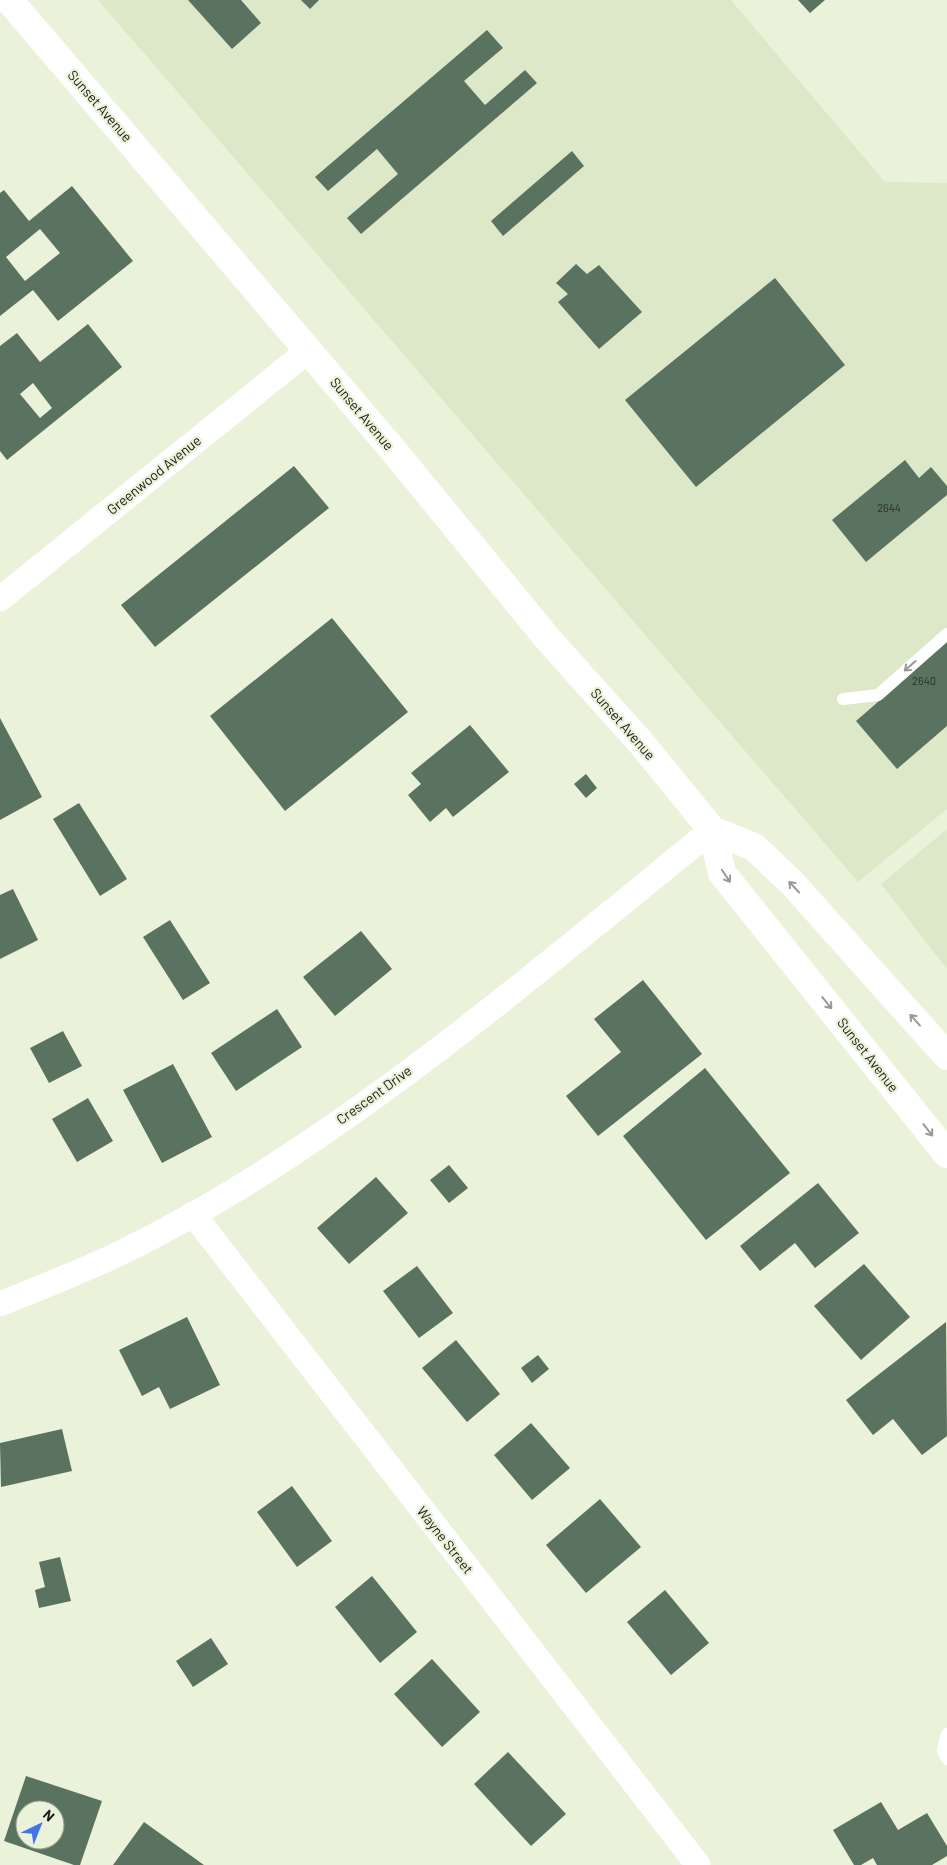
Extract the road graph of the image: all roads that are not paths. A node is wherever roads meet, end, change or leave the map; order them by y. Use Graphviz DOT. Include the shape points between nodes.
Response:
graph roads {
  1 [pos="9,0"];
  2 [pos="309,350"];
  3 [pos="0,599"];
  4 [pos="947,634"];
  5 [pos="843,699"];
  6 [pos="712,830"];
  7 [pos="947,1056"];
  8 [pos="947,1154"];
  9 [pos="193,1214"];
  10 [pos="0,1304"];
  11 [pos="947,1734"];
  12 [pos="947,1759"];
  13 [pos="698,1865"];
  1 -- 2 [label="main road, Sunset Avenue"];
  2 -- 3 [label="street, Greenwood Avenue"];
  2 -- 6 [label="main road, Sunset Avenue" via="547,638 642,744"];
  4 -- 5 [label="lane, one-way" via="878,695"];
  7 -- 6 [label="main road, Sunset Avenue, one-way" via="792,883 754,847"];
  6 -- 8 [label="main road, Sunset Avenue, one-way" via="722,873"];
  6 -- 9 [label="street, Crescent Drive" via="522,984 400,1076 291,1154"];
  9 -- 10 [label="street, Crescent Drive" via="112,1257"];
  9 -- 13 [label="street, Wayne Street"];
  11 -- 12 [label="lane" via="942,1750"];
}
